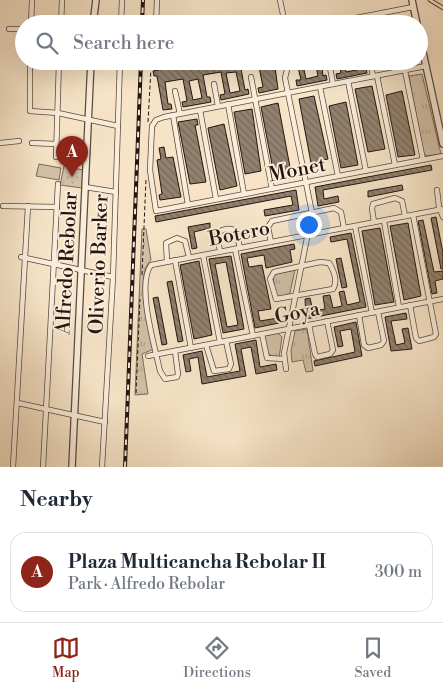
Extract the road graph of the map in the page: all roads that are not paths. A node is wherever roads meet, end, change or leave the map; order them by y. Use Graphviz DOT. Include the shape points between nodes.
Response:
graph roads {
  1 [pos="32,0"];
  2 [pos="62,0"];
  3 [pos="96,0"];
  4 [pos="122,0"];
  5 [pos="157,0"];
  6 [pos="280,0"];
  7 [pos="412,0"];
  8 [pos="430,0"];
  9 [pos="414,7"];
  10 [pos="443,8"];
  11 [pos="31,15"];
  12 [pos="61,15"];
  13 [pos="94,15"];
  14 [pos="122,15"];
  15 [pos="156,15"];
  16 [pos="283,15"];
  17 [pos="372,15"];
  18 [pos="415,15"];
  19 [pos="9,29"];
  20 [pos="15,29"];
  21 [pos="30,70"];
  22 [pos="59,70"];
  23 [pos="90,70"];
  24 [pos="120,70"];
  25 [pos="287,70"];
  26 [pos="330,70"];
  27 [pos="373,70"];
  28 [pos="405,70"];
  29 [pos="427,70"];
  30 [pos="375,76"];
  31 [pos="250,77"];
  32 [pos="348,81"];
  33 [pos="214,84"];
  34 [pos="333,84"];
  35 [pos="320,87"];
  36 [pos="175,91"];
  37 [pos="288,93"];
  38 [pos="255,99"];
  39 [pos="228,104"];
  40 [pos="218,106"];
  41 [pos="200,110"];
  42 [pos="58,113"];
  43 [pos="180,114"];
  44 [pos="173,115"];
  45 [pos="87,120"];
  46 [pos="118,126"];
  47 [pos="19,141"];
  48 [pos="0,143"];
  49 [pos="32,143"];
  50 [pos="56,144"];
  51 [pos="443,144"];
  52 [pos="443,156"];
  53 [pos="56,157"];
  54 [pos="423,160"];
  55 [pos="395,165"];
  56 [pos="366,171"];
  57 [pos="338,176"];
  58 [pos="306,182"];
  59 [pos="58,184"];
  60 [pos="85,187"];
  61 [pos="272,189"];
  62 [pos="437,190"];
  63 [pos="116,192"];
  64 [pos="244,194"];
  65 [pos="216,200"];
  66 [pos="188,205"];
  67 [pos="3,206"];
  68 [pos="28,206"];
  69 [pos="57,207"];
  70 [pos="442,210"];
  71 [pos="312,213"];
  72 [pos="413,215"];
  73 [pos="406,216"];
  74 [pos="443,217"];
  75 [pos="384,220"];
  76 [pos="374,222"];
  77 [pos="356,226"];
  78 [pos="344,228"];
  79 [pos="308,235"];
  80 [pos="271,242"];
  81 [pos="237,248"];
  82 [pos="220,252"];
  83 [pos="203,254"];
  84 [pos="189,257"];
  85 [pos="24,258"];
  86 [pos="175,260"];
  87 [pos="168,261"];
  88 [pos="55,264"];
  89 [pos="300,266"];
  90 [pos="82,270"];
  91 [pos="113,277"];
  92 [pos="294,298"];
  93 [pos="443,299"];
  94 [pos="430,302"];
  95 [pos="410,306"];
  96 [pos="399,308"];
  97 [pos="375,312"];
  98 [pos="359,315"];
  99 [pos="327,321"];
  100 [pos="309,325"];
  101 [pos="289,329"];
  102 [pos="262,334"];
  103 [pos="253,336"];
  104 [pos="226,341"];
  105 [pos="220,342"];
  106 [pos="206,345"];
  107 [pos="191,348"];
  108 [pos="175,351"];
  109 [pos="157,354"];
  110 [pos="148,356"];
  111 [pos="284,359"];
  112 [pos="286,369"];
  113 [pos="18,403"];
  114 [pos="47,409"];
  115 [pos="75,416"];
  116 [pos="105,422"];
  117 [pos="13,467"];
  118 [pos="43,467"];
  119 [pos="72,467"];
  120 [pos="102,467"];
  1 -- 11 [label="street"];
  2 -- 12 [label="street"];
  3 -- 13 [label="street"];
  4 -- 14 [label="street"];
  5 -- 15 [label="street"];
  6 -- 16 [label="street"];
  7 -- 9 [label="street"];
  8 -- 10 [label="lane"];
  9 -- 17 [label="street"];
  9 -- 18 [label="street"];
  19 -- 20 [label="street"];
  21 -- 42 [label="street" via="30,110"];
  22 -- 42 [label="street"];
  23 -- 45 [label="street, Alfredo Rebolar"];
  24 -- 46 [label="street, Oliverio Barker"];
  25 -- 37 [label="street" via="285,78"];
  26 -- 34 [label="street"];
  27 -- 30 [label="street"];
  28 -- 30 [label="street"];
  28 -- 54 [label="street"];
  29 -- 51 [label="street"];
  30 -- 32 [label="street"];
  30 -- 55 [label="street"];
  31 -- 38 [label="street"];
  32 -- 34 [label="street"];
  32 -- 56 [label="street"];
  33 -- 40 [label="street"];
  34 -- 35 [label="street"];
  35 -- 37 [label="street"];
  35 -- 57 [label="street"];
  36 -- 43 [label="street"];
  37 -- 38 [label="street"];
  37 -- 58 [label="street"];
  38 -- 39 [label="street"];
  38 -- 61 [label="street"];
  39 -- 40 [label="street"];
  39 -- 64 [label="street"];
  40 -- 41 [label="street"];
  41 -- 43 [label="street"];
  41 -- 65 [label="street"];
  42 -- 45 [label="street"];
  42 -- 50 [label="street"];
  43 -- 44 [label="street"];
  44 -- 66 [label="street"];
  44 -- 66 [label="street, Monet" via="156,120 152,126 150,170 156,211"];
  45 -- 46 [label="street"];
  45 -- 60 [label="street, Alfredo Rebolar"];
  46 -- 63 [label="street, Oliverio Barker"];
  47 -- 48 [label="street"];
  49 -- 50 [label="street"];
  50 -- 53 [label="street"];
  52 -- 54 [label="street, Monet"];
  54 -- 55 [label="street, Monet"];
  55 -- 56 [label="street, Monet"];
  56 -- 57 [label="street, Monet"];
  57 -- 58 [label="street, Monet"];
  58 -- 61 [label="street, Monet"];
  58 -- 71 [label="street"];
  59 -- 69 [label="street"];
  60 -- 63 [label="street"];
  60 -- 90 [label="street, Alfredo Rebolar"];
  61 -- 64 [label="street, Monet"];
  62 -- 70 [label="street"];
  63 -- 91 [label="street, Oliverio Barker"];
  64 -- 65 [label="street, Monet"];
  65 -- 66 [label="street, Monet"];
  67 -- 68 [label="street"];
  68 -- 69 [label="street"];
  68 -- 85 [label="street"];
  69 -- 88 [label="street"];
  70 -- 72 [label="street, Botero"];
  70 -- 74 [label="street"];
  71 -- 78 [label="street" via="337,209 341,212"];
  71 -- 79 [label="street"];
  71 -- 80 [label="street" via="270,222"];
  72 -- 73 [label="street, Botero"];
  72 -- 94 [label="street"];
  73 -- 75 [label="street, Botero"];
  73 -- 76 [label="street" via="402,201 395,198 373,204"];
  75 -- 76 [label="street, Botero"];
  75 -- 96 [label="street"];
  76 -- 77 [label="street, Botero"];
  77 -- 78 [label="street, Botero"];
  77 -- 97 [label="street"];
  78 -- 79 [label="street, Botero"];
  79 -- 80 [label="street, Botero"];
  79 -- 89 [label="street"];
  80 -- 81 [label="street, Botero"];
  81 -- 82 [label="street, Botero"];
  81 -- 82 [label="street" via="236,231 226,230 217,236"];
  81 -- 103 [label="street"];
  82 -- 83 [label="street, Botero"];
  83 -- 84 [label="street, Botero"];
  83 -- 105 [label="street"];
  84 -- 86 [label="street, Botero"];
  84 -- 87 [label="street" via="185,242 177,238 166,243"];
  85 -- 88 [label="street"];
  85 -- 113 [label="street"];
  86 -- 87 [label="street, Botero"];
  86 -- 107 [label="street"];
  87 -- 109 [label="street, Botero" via="151,265 147,272 146,303"];
  88 -- 90 [label="street"];
  88 -- 114 [label="street"];
  89 -- 92 [label="street"];
  89 -- 92 [label="street" via="274,272 270,279 276,300"];
  89 -- 92 [label="street" via="329,263 336,282 327,292"];
  90 -- 91 [label="street"];
  90 -- 115 [label="street, Alfredo Rebolar"];
  91 -- 116 [label="street, Oliverio Barker"];
  92 -- 101 [label="street"];
  93 -- 94 [label="street, Goya"];
  94 -- 95 [label="street, Goya"];
  94 -- 95 [label="street" via="436,334 419,340"];
  95 -- 96 [label="street, Goya"];
  96 -- 97 [label="street, Goya"];
  97 -- 98 [label="street, Goya"];
  97 -- 98 [label="street" via="384,341 368,348 364,345"];
  98 -- 99 [label="street, Goya"];
  99 -- 100 [label="street, Goya"];
  99 -- 100 [label="street" via="333,350 317,357"];
  100 -- 101 [label="street, Goya"];
  101 -- 102 [label="street, Goya"];
  101 -- 111 [label="street"];
  102 -- 103 [label="street, Goya"];
  102 -- 111 [label="street" via="267,358"];
  103 -- 104 [label="street, Goya"];
  104 -- 105 [label="street, Goya"];
  104 -- 106 [label="street" via="231,364 223,371 214,372"];
  105 -- 106 [label="street, Goya"];
  106 -- 107 [label="street, Goya"];
  107 -- 108 [label="street, Goya"];
  108 -- 109 [label="street, Goya"];
  108 -- 109 [label="street" via="177,377 165,379"];
  109 -- 110 [label="street, Goya"];
  111 -- 112 [label="street"];
  113 -- 114 [label="street"];
  113 -- 117 [label="street"];
  114 -- 115 [label="street"];
  114 -- 118 [label="street"];
  115 -- 116 [label="street"];
  115 -- 119 [label="street, Alfredo Rebolar"];
  116 -- 120 [label="street, Oliverio Barker"];
}
